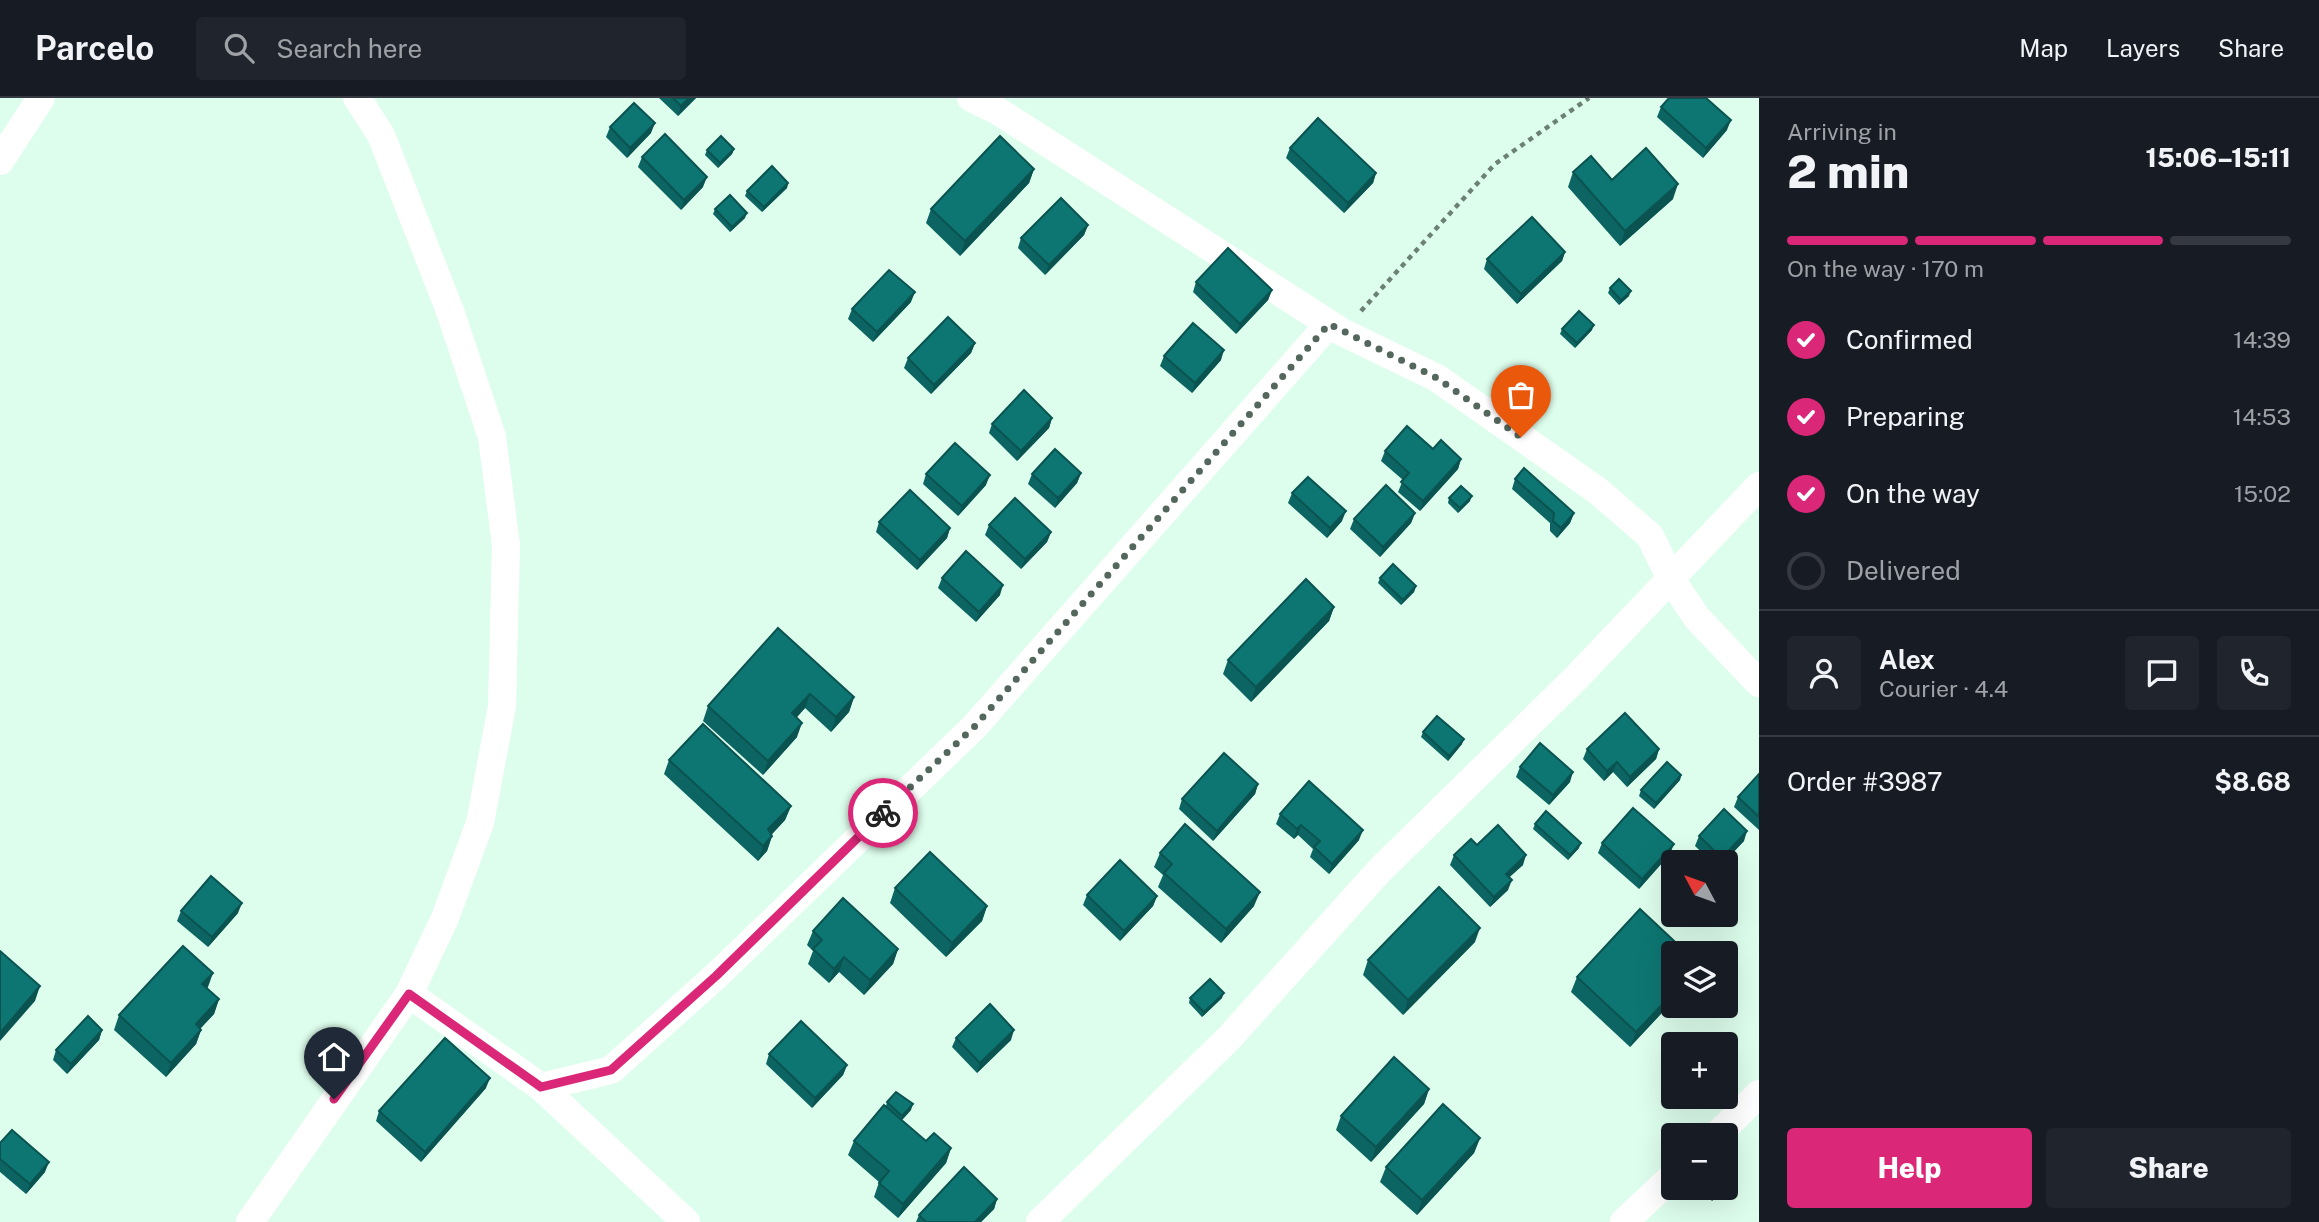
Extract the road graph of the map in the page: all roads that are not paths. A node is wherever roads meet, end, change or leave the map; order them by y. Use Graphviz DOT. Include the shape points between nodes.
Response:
graph roads {
  1 [pos="41,98"];
  2 [pos="357,98"];
  3 [pos="971,98"];
  4 [pos="0,161"];
  5 [pos="1335,328"];
  6 [pos="1759,486"];
  7 [pos="1671,579"];
  8 [pos="1759,683"];
  9 [pos="409,994"];
  10 [pos="541,1087"];
  11 [pos="1759,1094"];
  12 [pos="1729,1123"];
  13 [pos="1661,1187"];
  14 [pos="250,1222"];
  15 [pos="686,1222"];
  16 [pos="1040,1222"];
  17 [pos="1624,1222"];
  1 -- 4 [label="street"];
  2 -- 9 [label="street" via="381,135 492,437 506,545 502,706 480,823 445,918"];
  3 -- 5 [label="street"];
  5 -- 7 [label="street" via="1437,378 1598,491 1650,536"];
  5 -- 10 [label="street" via="975,726 716,976 611,1070"];
  6 -- 7 [label="street"];
  7 -- 8 [label="street" via="1697,618"];
  7 -- 16 [label="street" via="1378,871 1229,1038"];
  9 -- 10 [label="street"];
  9 -- 14 [label="street"];
  10 -- 15 [label="street"];
  11 -- 12 [label="street"];
  13 -- 17 [label="street"];
}
